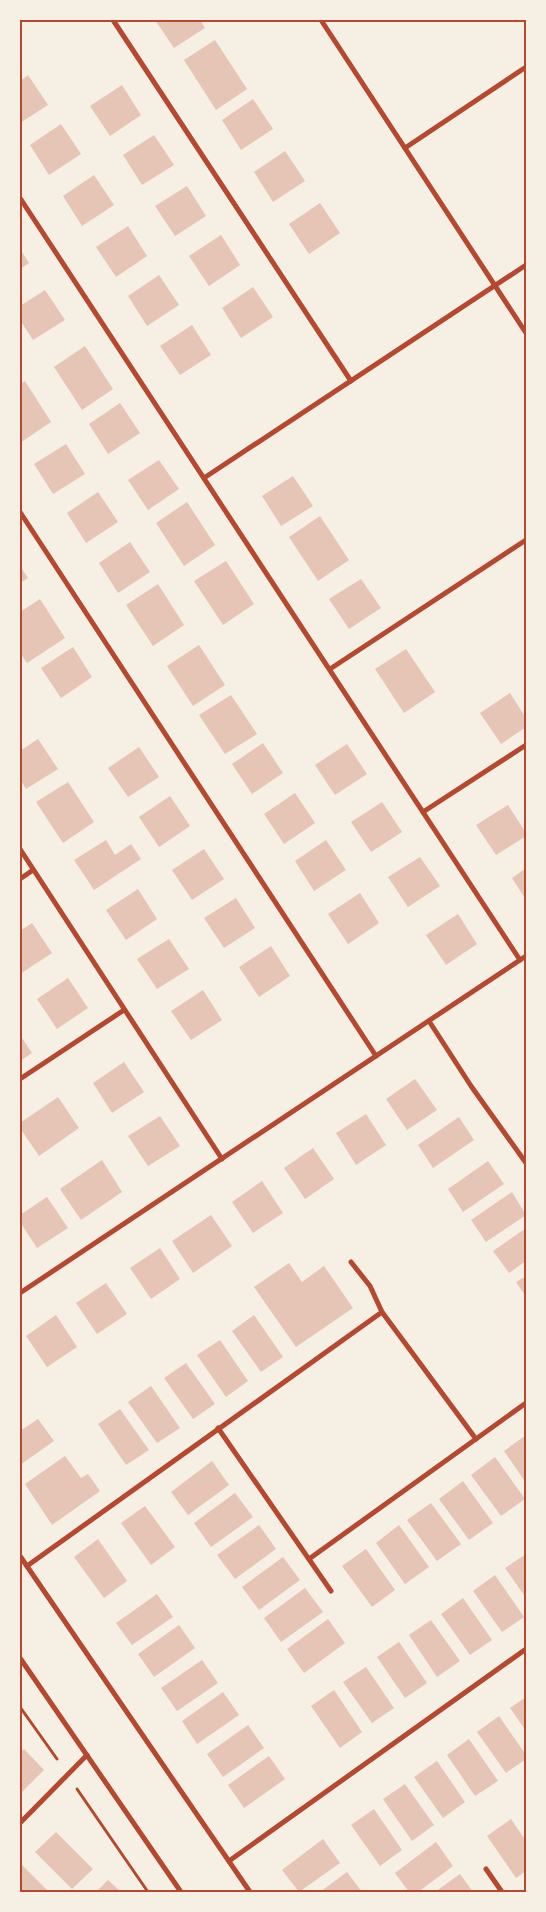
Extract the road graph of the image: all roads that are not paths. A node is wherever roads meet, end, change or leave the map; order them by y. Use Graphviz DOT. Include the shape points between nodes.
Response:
graph roads {
  1 [pos="113,20"];
  2 [pos="321,20"];
  3 [pos="526,67"];
  4 [pos="405,148"];
  5 [pos="20,198"];
  6 [pos="526,265"];
  7 [pos="495,285"];
  8 [pos="526,333"];
  9 [pos="351,381"];
  10 [pos="204,478"];
  11 [pos="20,512"];
  12 [pos="526,540"];
  13 [pos="330,669"];
  14 [pos="526,745"];
  15 [pos="423,812"];
  16 [pos="20,849"];
  17 [pos="33,870"];
  18 [pos="20,879"];
  19 [pos="526,956"];
  20 [pos="520,960"];
  21 [pos="124,1010"];
  22 [pos="430,1021"];
  23 [pos="376,1056"];
  24 [pos="20,1079"];
  25 [pos="222,1159"];
  26 [pos="525,1159"];
  27 [pos="351,1262"];
  28 [pos="20,1293"];
  29 [pos="382,1312"];
  30 [pos="526,1403"];
  31 [pos="218,1428"];
  32 [pos="476,1439"];
  33 [pos="20,1556"];
  34 [pos="309,1559"];
  35 [pos="27,1566"];
  36 [pos="331,1591"];
  37 [pos="526,1649"];
  38 [pos="20,1658"];
  39 [pos="87,1755"];
  40 [pos="20,1823"];
  41 [pos="229,1861"];
  42 [pos="486,1869"];
  43 [pos="181,1892"];
  44 [pos="250,1892"];
  45 [pos="502,1892"];
  1 -- 9 [label="street"];
  2 -- 4 [label="street"];
  3 -- 4 [label="street"];
  4 -- 7 [label="street"];
  5 -- 10 [label="street"];
  6 -- 7 [label="street"];
  7 -- 8 [label="street"];
  7 -- 9 [label="street"];
  9 -- 10 [label="street"];
  10 -- 13 [label="street"];
  11 -- 23 [label="street"];
  12 -- 13 [label="street"];
  13 -- 15 [label="street"];
  14 -- 15 [label="street"];
  15 -- 20 [label="street"];
  16 -- 17 [label="street"];
  17 -- 18 [label="street"];
  17 -- 21 [label="street"];
  19 -- 20 [label="street"];
  20 -- 22 [label="street"];
  21 -- 24 [label="street"];
  21 -- 25 [label="street"];
  22 -- 23 [label="street"];
  22 -- 26 [label="street" via="465,1078"];
  23 -- 25 [label="street"];
  25 -- 28 [label="street"];
  27 -- 29 [label="street" via="370,1286"];
  29 -- 31 [label="street"];
  29 -- 32 [label="street"];
  30 -- 32 [label="street"];
  31 -- 34 [label="street"];
  31 -- 35 [label="street"];
  32 -- 34 [label="street"];
  33 -- 35 [label="street"];
  34 -- 36 [label="street"];
  35 -- 41 [label="street"];
  37 -- 41 [label="street"];
  38 -- 39 [label="street"];
  39 -- 40 [label="street"];
  39 -- 43 [label="street"];
  41 -- 44 [label="street"];
  42 -- 45 [label="street"];
}
